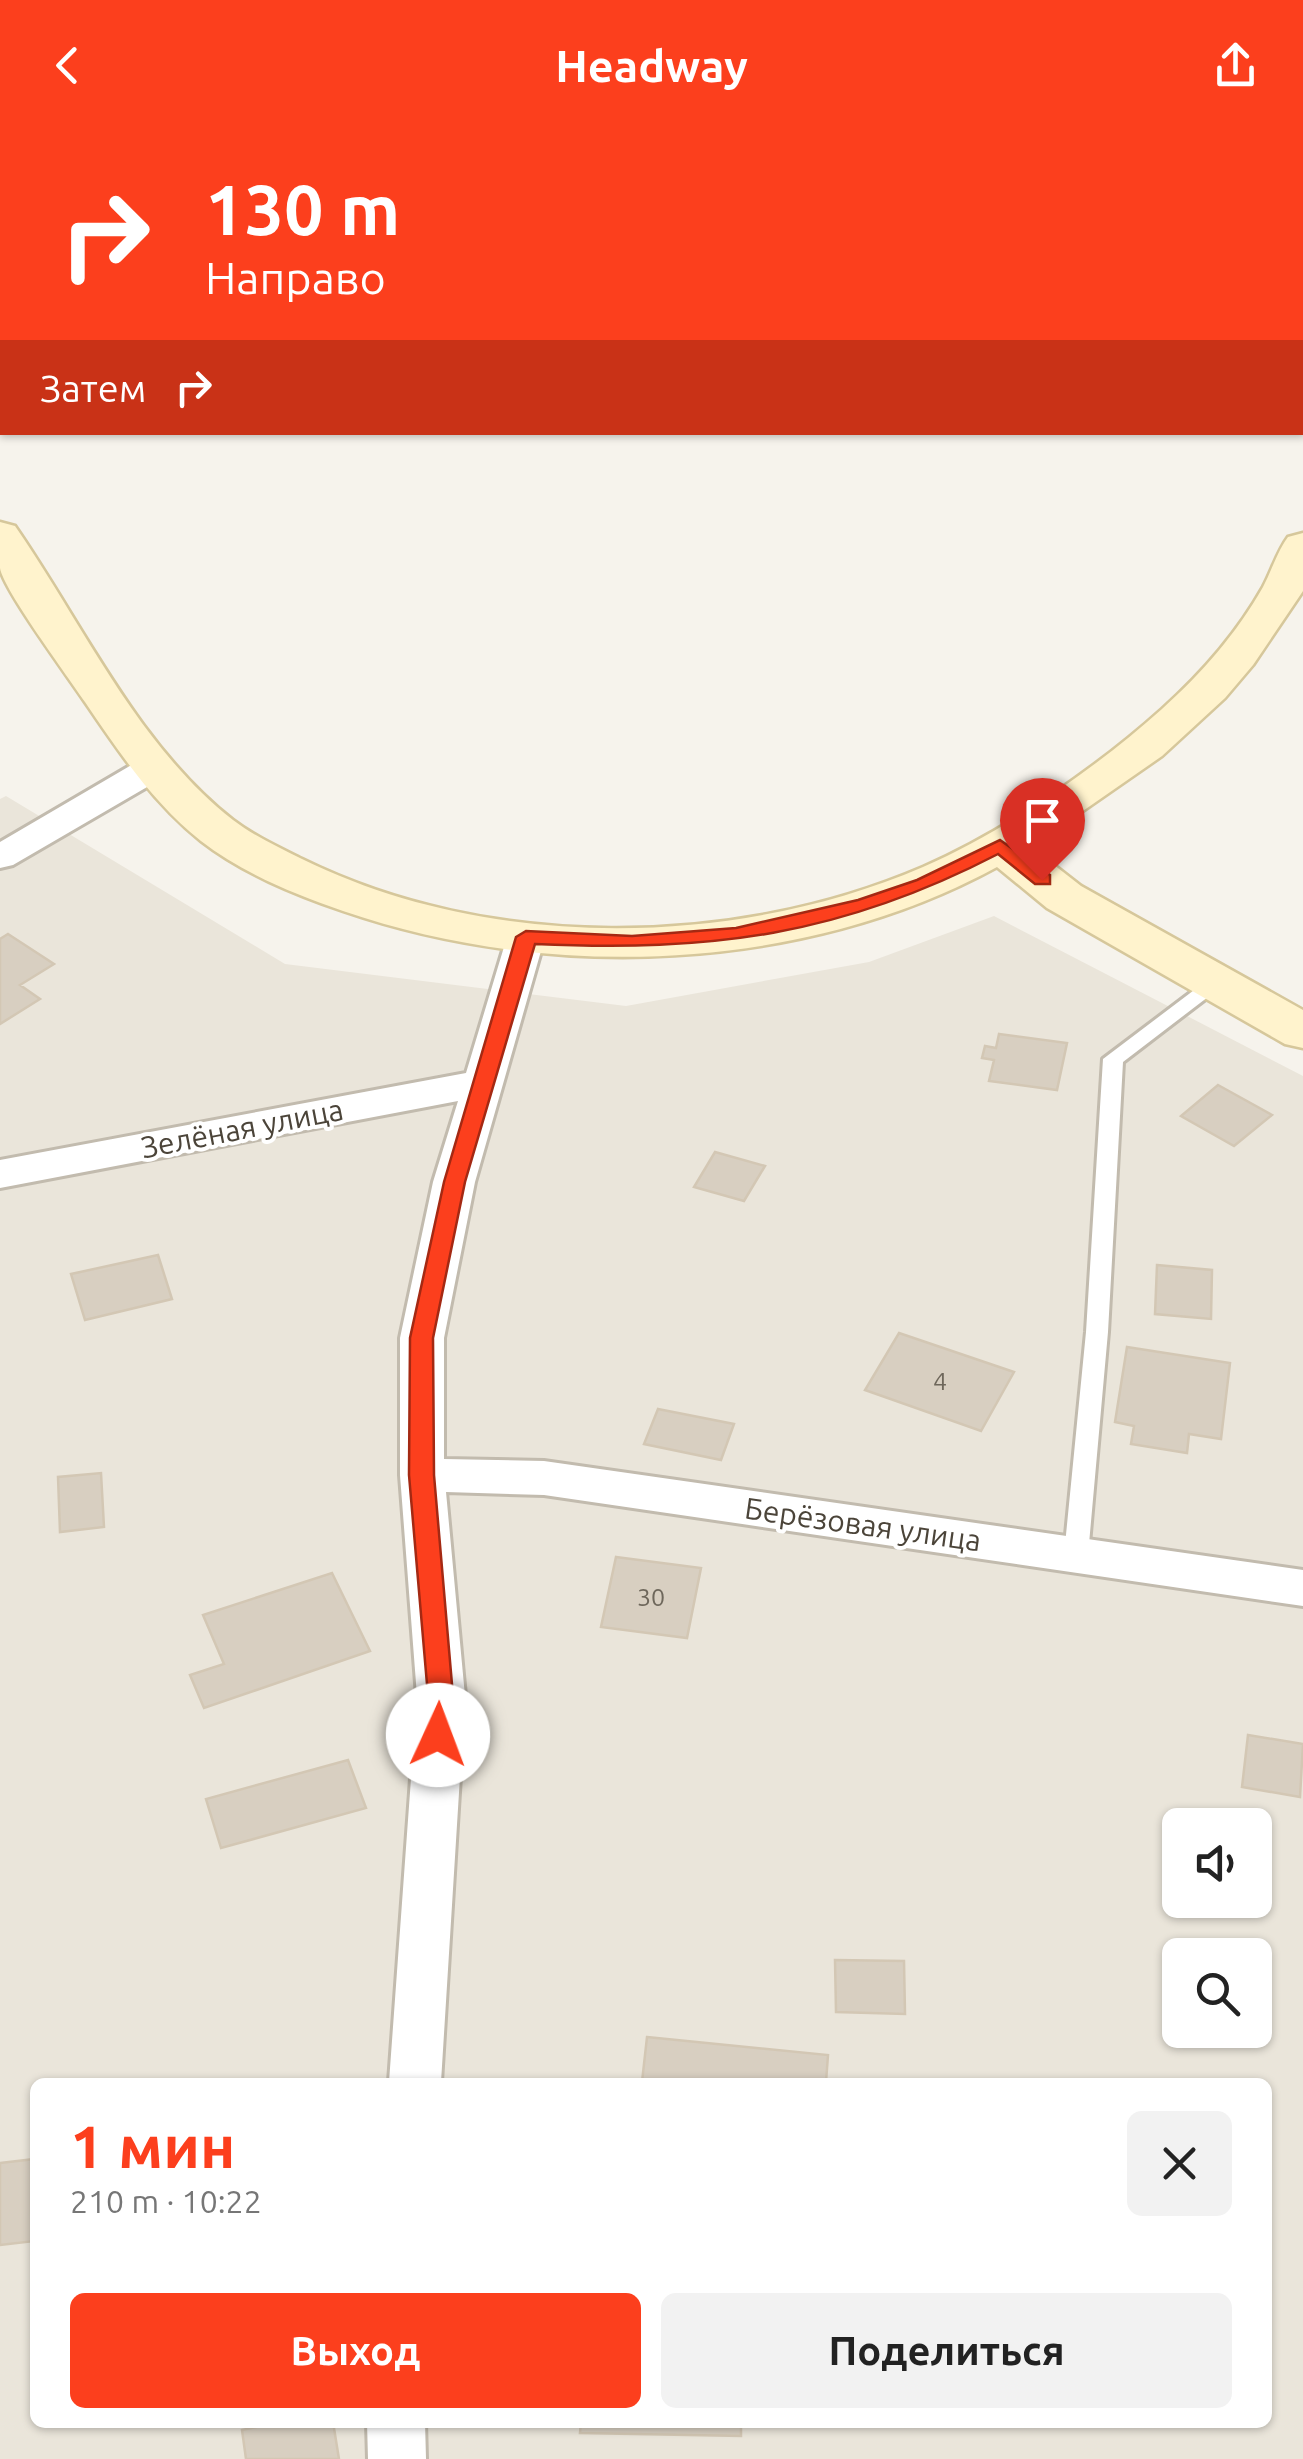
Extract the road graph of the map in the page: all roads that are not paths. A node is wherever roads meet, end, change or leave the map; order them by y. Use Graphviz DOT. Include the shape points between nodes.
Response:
graph roads {
  1 [pos="0,535"];
  2 [pos="1301,554"];
  3 [pos="153,768"];
  4 [pos="1000,846"];
  5 [pos="0,857"];
  6 [pos="526,937"];
  7 [pos="1214,982"];
  8 [pos="1303,1032"];
  9 [pos="484,1083"];
  10 [pos="0,1174"];
  11 [pos="422,1475"];
  12 [pos="1076,1555"];
  13 [pos="1303,1588"];
  14 [pos="415,2078"];
  15 [pos="396,2428"];
  16 [pos="397,2459"];
  1 -- 3 [label="main road"];
  2 -- 4 [label="main road" via="1251,638 1199,702 1115,771"];
  3 -- 5 [label="street"];
  3 -- 6 [label="main road" via="202,818 299,878 368,905"];
  4 -- 6 [label="main road" via="924,884 835,915 736,934 632,942"];
  4 -- 7 [label="main road" via="1064,897"];
  6 -- 9 [label="street"];
  7 -- 8 [label="main road"];
  7 -- 12 [label="lane" via="1113,1059"];
  9 -- 10 [label="street, Зелёная улица"];
  9 -- 11 [label="street" via="454,1182 422,1338"];
  11 -- 12 [label="street, Берёзовая улица" via="544,1478"];
  11 -- 14 [label="street" via="440,1696"];
  12 -- 13 [label="street, Берёзовая улица"];
  15 -- 16 [label="street"];
}
